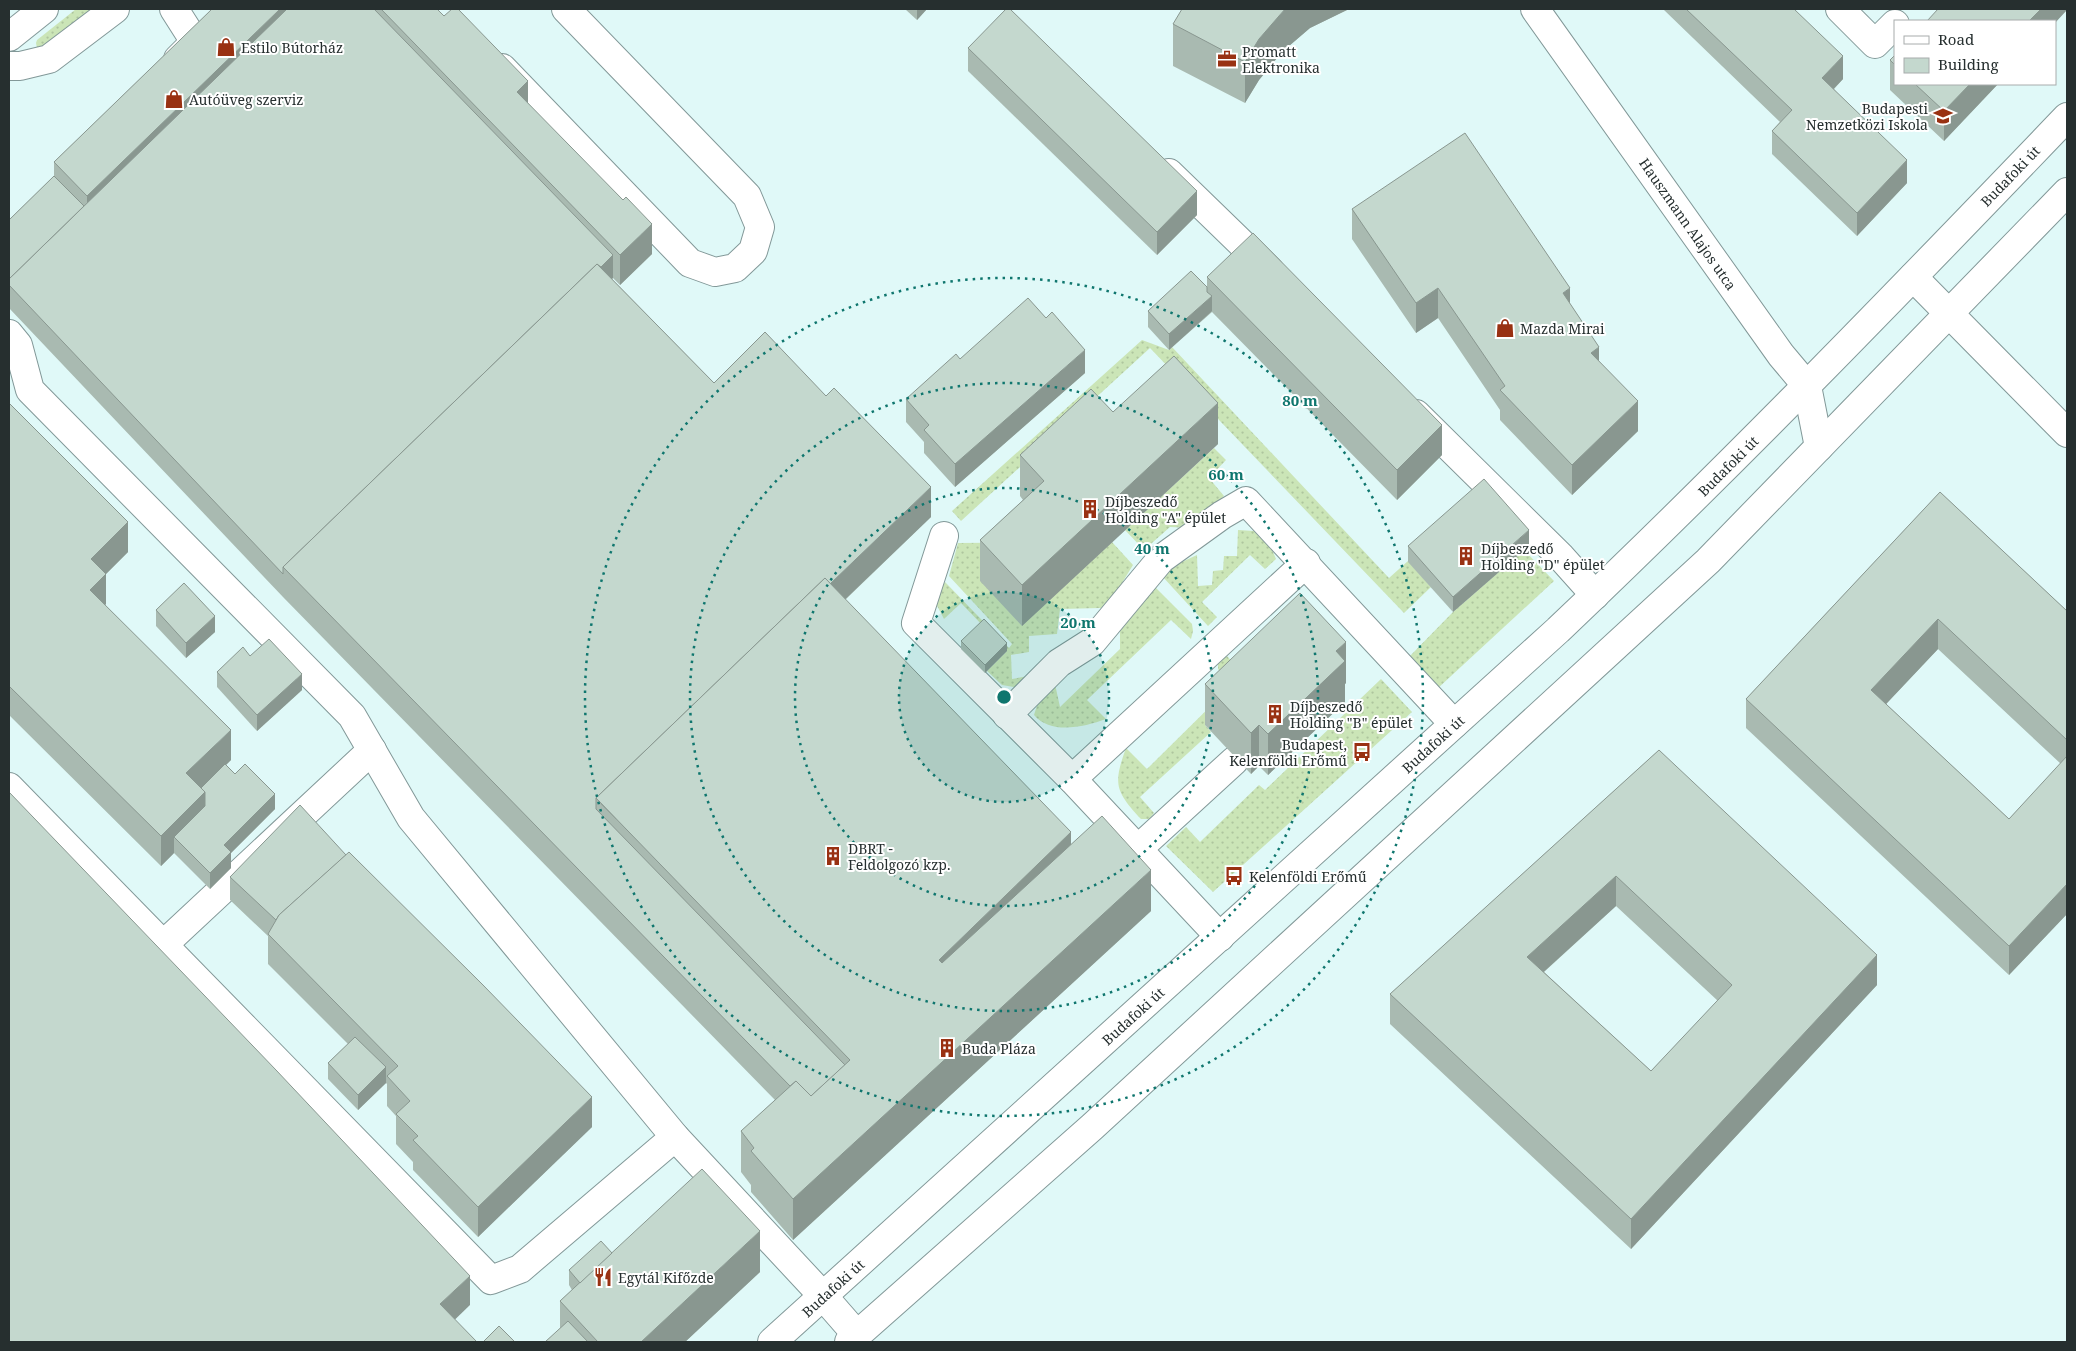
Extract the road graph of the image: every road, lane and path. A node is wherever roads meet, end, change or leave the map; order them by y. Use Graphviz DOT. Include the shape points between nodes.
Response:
graph roads {
  1 [pos="44,9"];
  2 [pos="115,9"];
  3 [pos="174,9"];
  4 [pos="566,9"];
  5 [pos="1535,9"];
  6 [pos="1840,9"];
  7 [pos="1909,9"];
  8 [pos="1898,20"];
  9 [pos="216,22"];
  10 [pos="1894,24"];
  11 [pos="9,37"];
  12 [pos="196,42"];
  13 [pos="485,50"];
  14 [pos="9,66"];
  15 [pos="160,76"];
  16 [pos="2067,117"];
  17 [pos="1151,155"];
  18 [pos="2067,192"];
  19 [pos="1913,277"];
  20 [pos="1286,287"];
  21 [pos="1950,314"];
  22 [pos="9,334"];
  23 [pos="1807,386"];
  24 [pos="19,387"];
  25 [pos="1400,399"];
  26 [pos="2067,433"];
  27 [pos="1819,447"];
  28 [pos="944,536"];
  29 [pos="1306,563"];
  30 [pos="1595,595"];
  31 [pos="1007,715"];
  32 [pos="1454,724"];
  33 [pos="372,750"];
  34 [pos="1234,761"];
  35 [pos="1072,779"];
  36 [pos="9,786"];
  37 [pos="1139,848"];
  38 [pos="1220,937"];
  39 [pos="163,945"];
  40 [pos="675,1137"];
  41 [pos="823,1296"];
  42 [pos="857,1340"];
  43 [pos="772,1342"];
  1 -- 11 [label="main road"];
  2 -- 14 [label="main road" via="49,59"];
  3 -- 12 [label="main road"];
  4 -- 13 [label="main road" via="747,196 760,227 753,251 736,268 715,272 690,263"];
  5 -- 23 [label="main road, Hauszmann Alajos utca" via="1781,356"];
  6 -- 10 [label="main road" via="1875,44"];
  7 -- 8 [label="main road"];
  9 -- 12 [label="main road"];
  12 -- 15 [label="main road"];
  16 -- 19 [label="main road, Budafoki út"];
  17 -- 20 [label="main road"];
  18 -- 21 [label="main road"];
  19 -- 21 [label="main road"];
  19 -- 23 [label="main road, Budafoki út"];
  21 -- 26 [label="main road"];
  21 -- 27 [label="main road"];
  22 -- 24 [label="main road" via="18,344"];
  23 -- 27 [label="main road, Hauszmann Alajos utca"];
  23 -- 30 [label="main road, Budafoki út"];
  24 -- 33 [label="main road" via="352,716"];
  25 -- 30 [label="main road" via="1562,557"];
  27 -- 42 [label="main road" via="1702,567"];
  28 -- 31 [label="main road" via="916,622"];
  29 -- 31 [label="main road" via="1246,500 1161,559 1092,642 1060,663"];
  29 -- 32 [label="main road"];
  29 -- 35 [label="main road"];
  30 -- 32 [label="main road, Budafoki út"];
  31 -- 35 [label="main road"];
  32 -- 38 [label="main road, Budafoki út"];
  33 -- 39 [label="main road"];
  33 -- 40 [label="main road" via="411,818"];
  34 -- 37 [label="main road"];
  35 -- 37 [label="main road"];
  36 -- 39 [label="main road"];
  37 -- 38 [label="main road"];
  38 -- 41 [label="main road, Budafoki út"];
  39 -- 40 [label="main road" via="491,1280 520,1269"];
  40 -- 41 [label="main road"];
  41 -- 42 [label="main road"];
  41 -- 43 [label="main road, Budafoki út"];
}
